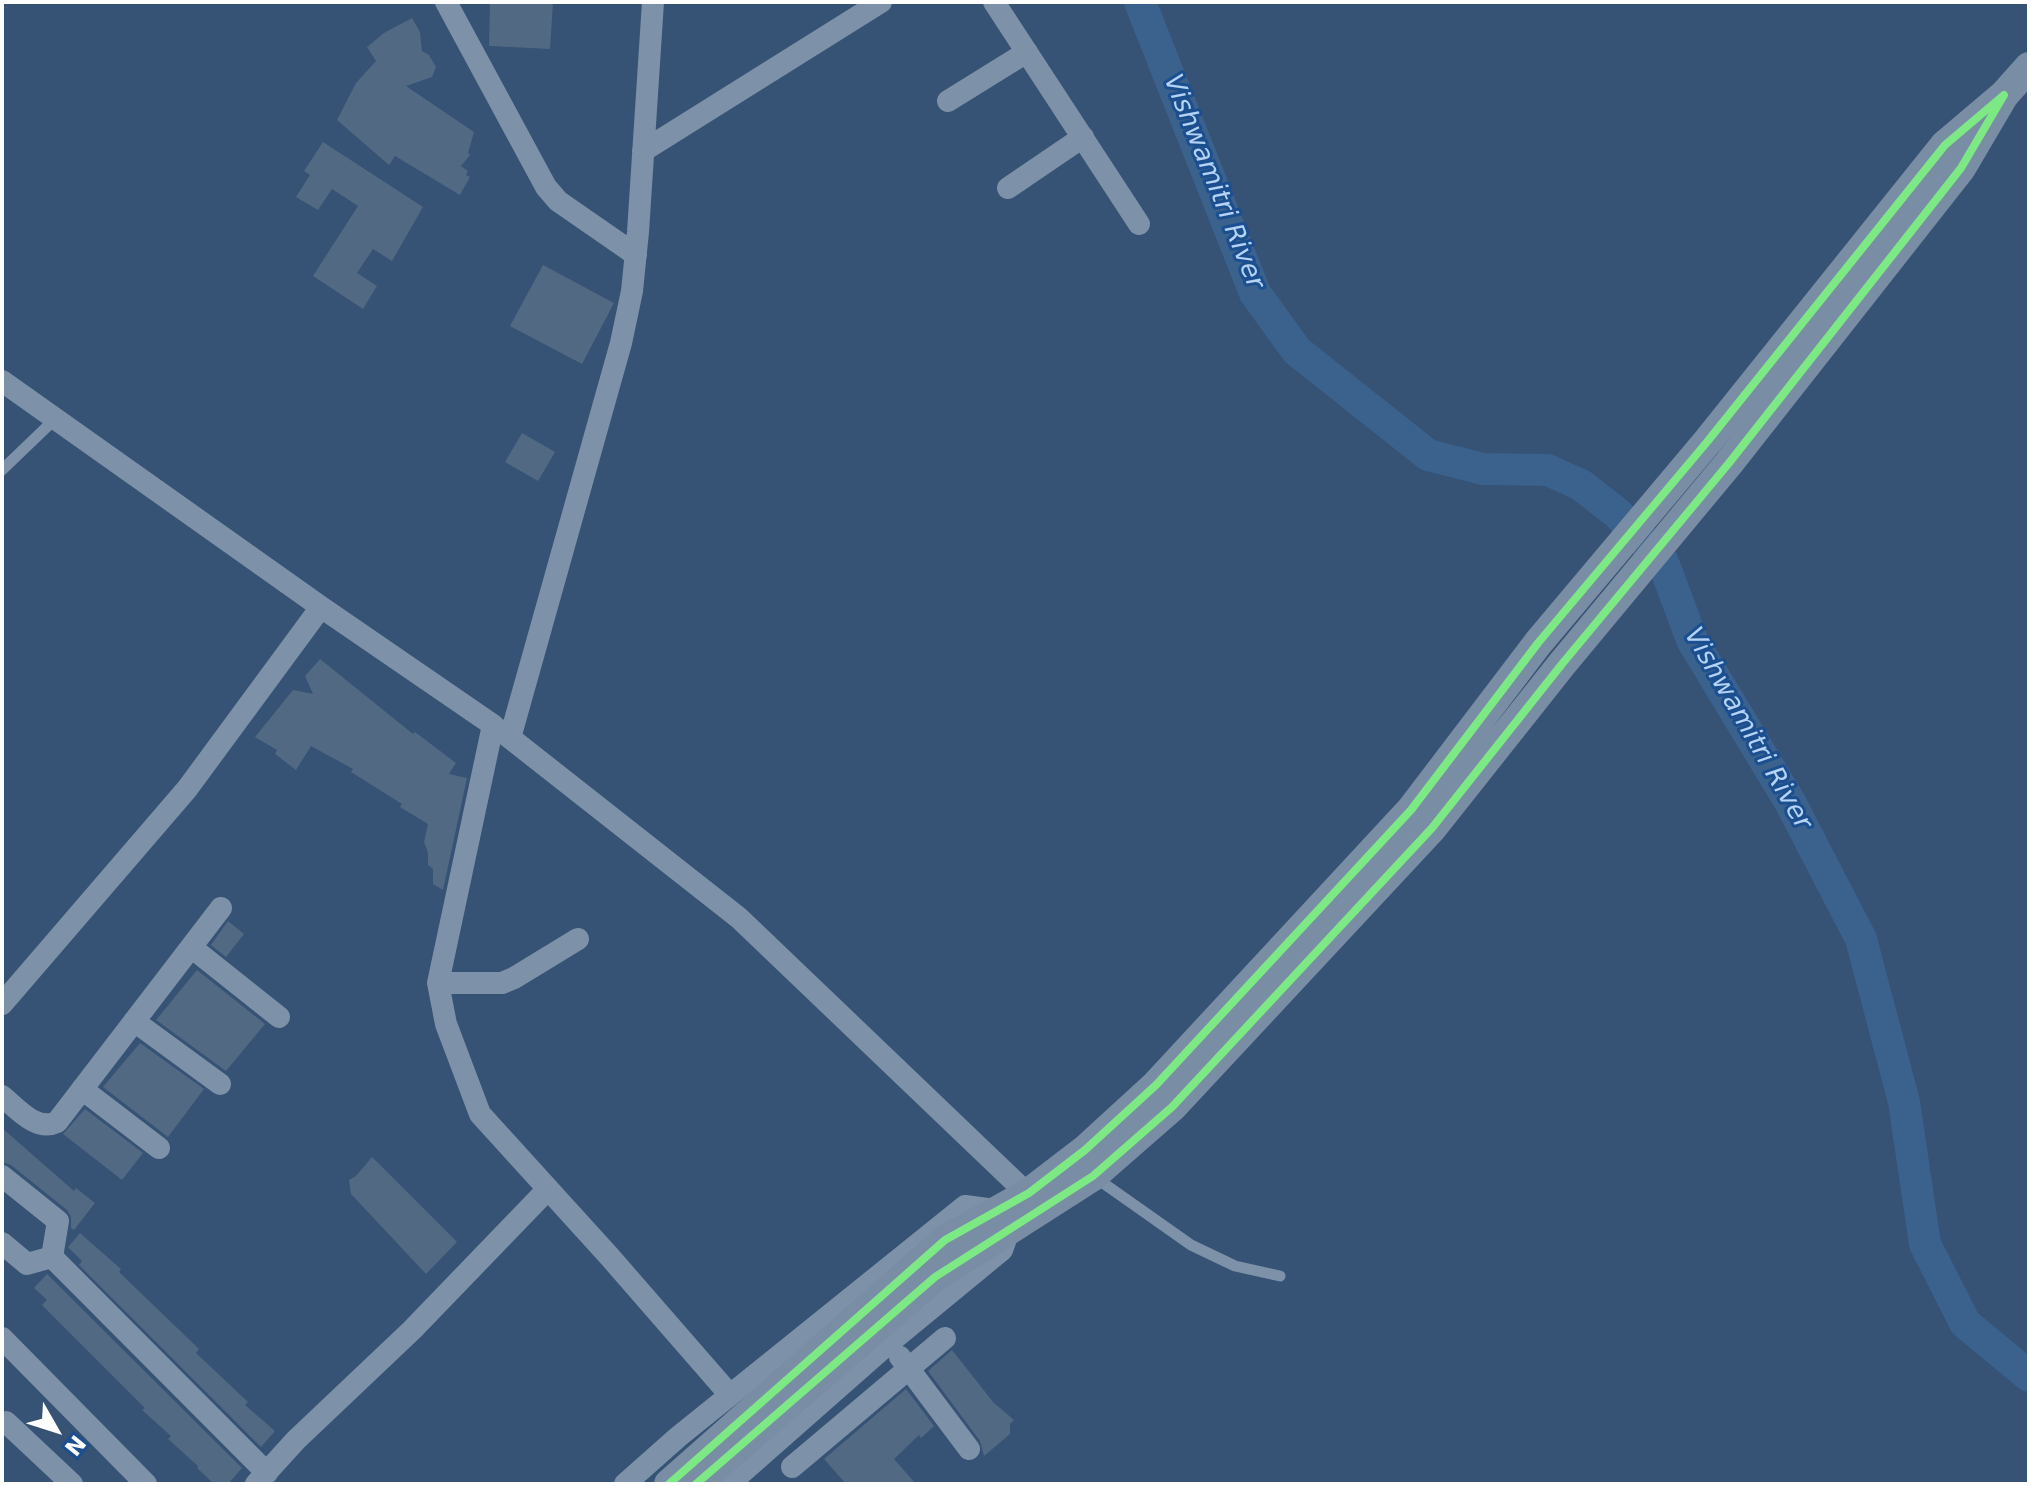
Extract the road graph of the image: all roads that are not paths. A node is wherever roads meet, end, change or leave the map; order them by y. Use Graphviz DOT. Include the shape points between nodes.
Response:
graph roads {
  1 [pos="446,2"];
  2 [pos="653,2"];
  3 [pos="881,2"];
  4 [pos="994,2"];
  5 [pos="1027,52"];
  6 [pos="2029,67"];
  7 [pos="2004,95"];
  8 [pos="948,101"];
  9 [pos="1083,137"];
  10 [pos="643,151"];
  11 [pos="1008,188"];
  12 [pos="1139,224"];
  13 [pos="636,255"];
  14 [pos="2,381"];
  15 [pos="55,419"];
  16 [pos="2,470"];
  17 [pos="321,607"];
  18 [pos="502,731"];
  19 [pos="221,908"];
  20 [pos="578,939"];
  21 [pos="191,947"];
  22 [pos="438,983"];
  23 [pos="2,1004"];
  24 [pos="279,1017"];
  25 [pos="134,1021"];
  26 [pos="220,1084"];
  27 [pos="82,1089"];
  28 [pos="2,1096"];
  29 [pos="159,1148"];
  30 [pos="2,1176"];
  31 [pos="1093,1176"];
  32 [pos="548,1189"];
  33 [pos="1035,1200"];
  34 [pos="1002,1219"];
  35 [pos="2,1243"];
  36 [pos="52,1257"];
  37 [pos="1280,1276"];
  38 [pos="2,1338"];
  39 [pos="945,1338"];
  40 [pos="889,1343"];
  41 [pos="908,1367"];
  42 [pos="730,1395"];
  43 [pos="6,1422"];
  44 [pos="775,1442"];
  45 [pos="969,1449"];
  46 [pos="799,1475"];
  47 [pos="261,1478"];
  48 [pos="72,1484"];
  49 [pos="146,1484"];
  50 [pos="625,1484"];
  51 [pos="669,1484"];
  52 [pos="696,1484"];
  53 [pos="729,1484"];
  1 -- 13 [label="street" via="546,187"];
  2 -- 10 [label="street"];
  3 -- 10 [label="street"];
  4 -- 5 [label="street"];
  5 -- 8 [label="street"];
  5 -- 9 [label="street"];
  6 -- 7 [label="street"];
  7 -- 31 [label="street" via="1961,168 1432,828 1172,1107"];
  7 -- 33 [label="street" via="1945,145 1538,643 1411,810 1156,1085"];
  9 -- 11 [label="street"];
  9 -- 12 [label="street"];
  10 -- 13 [label="street"];
  13 -- 18 [label="street" via="621,343"];
  14 -- 15 [label="street"];
  15 -- 16 [label="lane"];
  15 -- 17 [label="street"];
  17 -- 18 [label="street"];
  17 -- 23 [label="street" via="179,799"];
  18 -- 22 [label="street"];
  18 -- 33 [label="street" via="739,918"];
  19 -- 21 [label="street"];
  20 -- 22 [label="street" via="502,983"];
  21 -- 24 [label="street"];
  21 -- 25 [label="street"];
  22 -- 32 [label="street" via="446,1024 480,1114"];
  25 -- 26 [label="street"];
  25 -- 27 [label="street"];
  27 -- 28 [label="street" via="49,1126 40,1126"];
  27 -- 29 [label="street"];
  30 -- 36 [label="street" via="58,1221"];
  31 -- 33 [label="street"];
  31 -- 37 [label="lane" via="1191,1245 1235,1266"];
  32 -- 42 [label="street"];
  32 -- 47 [label="street"];
  33 -- 34 [label="street"];
  34 -- 40 [label="street" via="1002,1250"];
  34 -- 42 [label="street" via="965,1206"];
  34 -- 51 [label="street" via="945,1240"];
  34 -- 52 [label="street" via="978,1248 935,1277"];
  35 -- 36 [label="street" via="27,1264"];
  36 -- 47 [label="street"];
  38 -- 49 [label="street"];
  39 -- 41 [label="street"];
  40 -- 41 [label="street"];
  40 -- 44 [label="street"];
  41 -- 45 [label="street"];
  41 -- 46 [label="street"];
  42 -- 50 [label="street"];
  43 -- 48 [label="street"];
  44 -- 46 [label="street"];
  44 -- 53 [label="street"];
}
